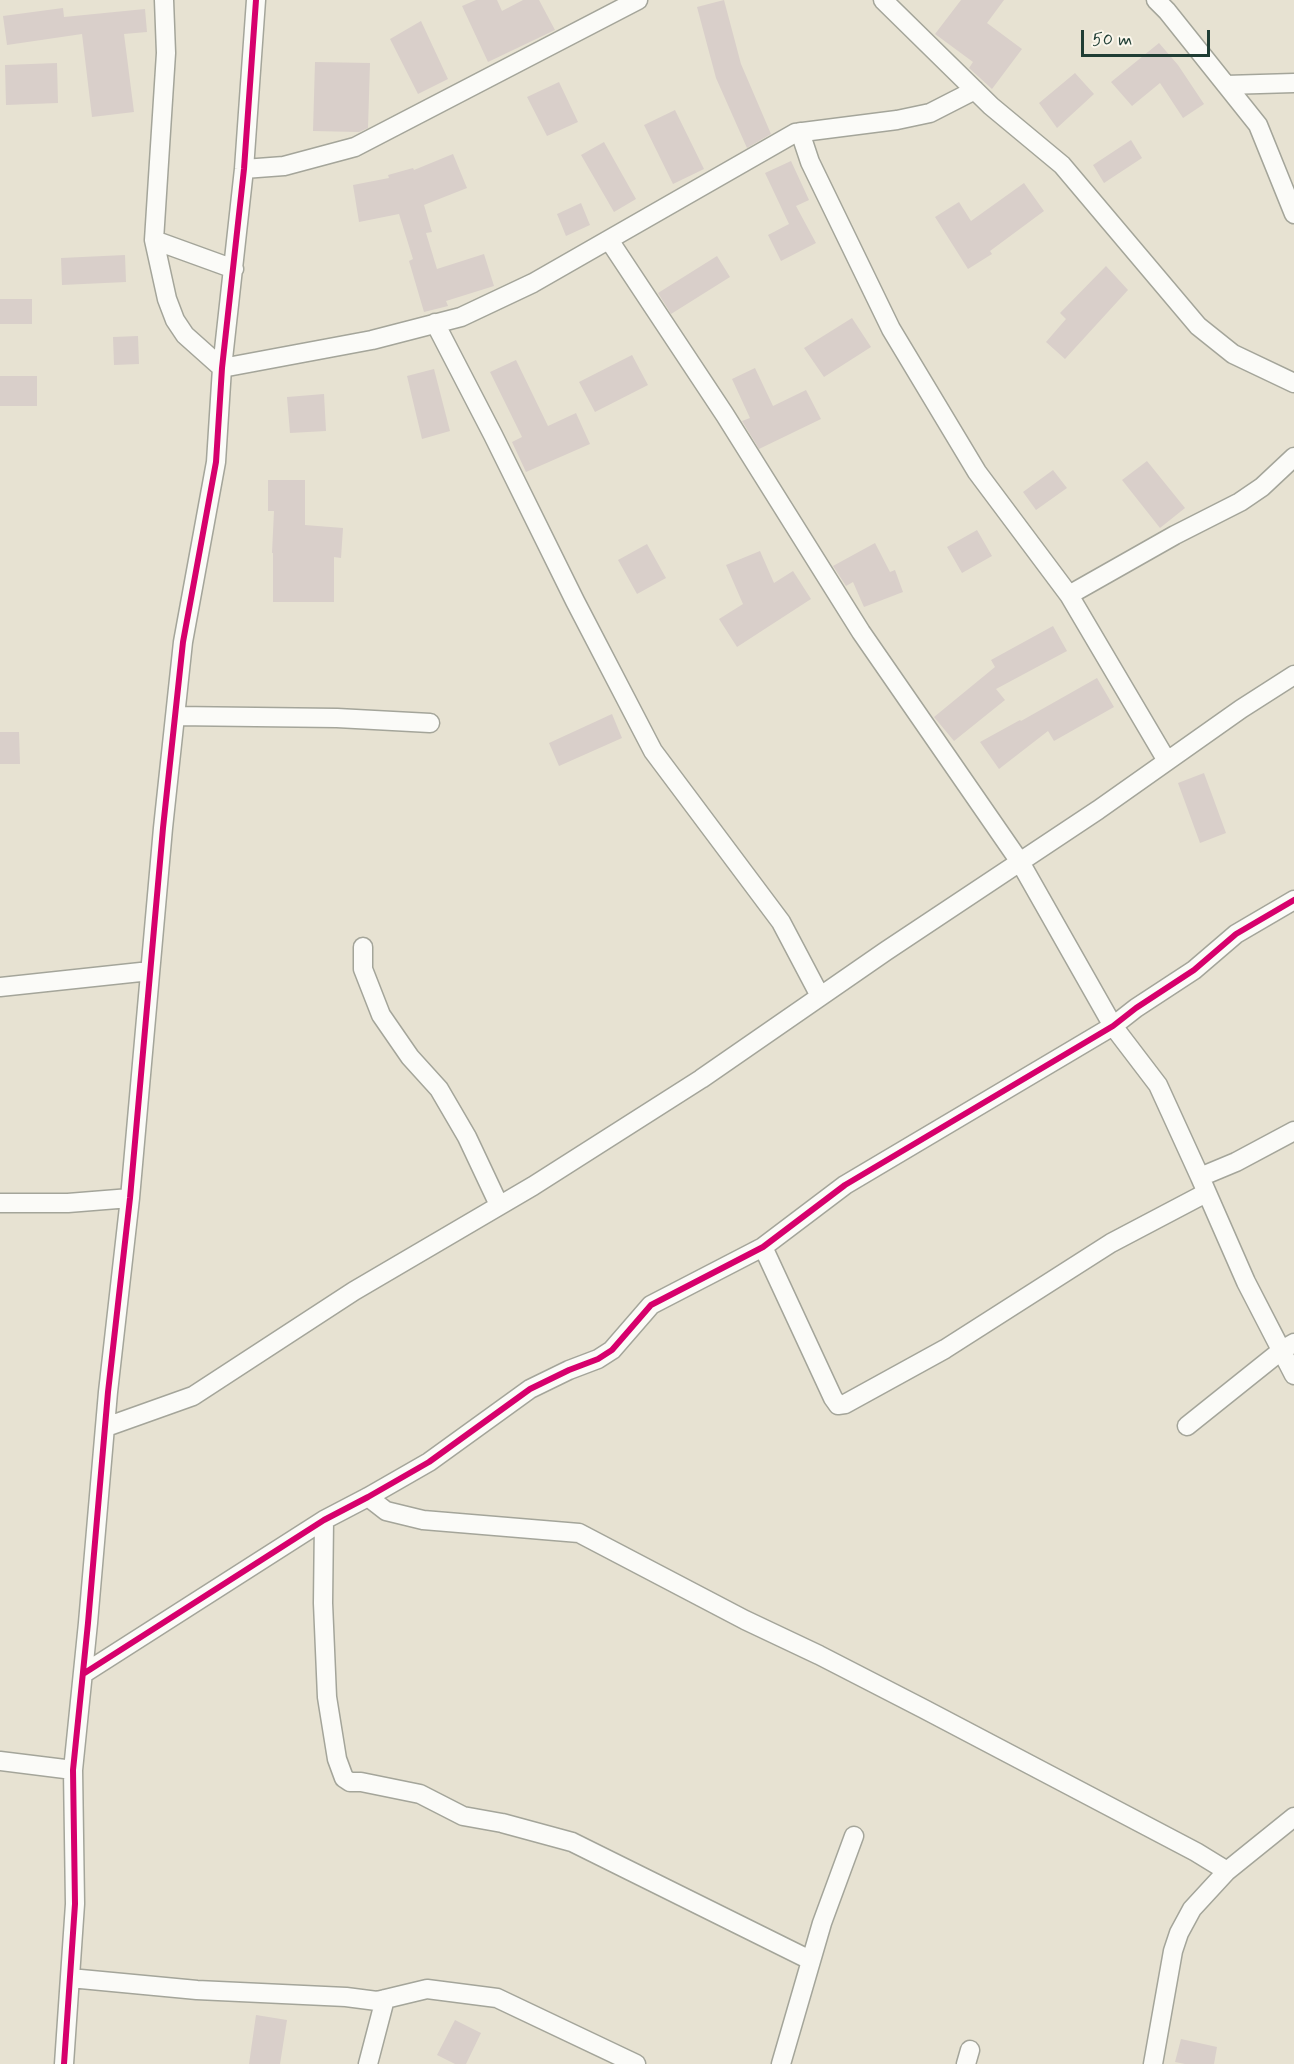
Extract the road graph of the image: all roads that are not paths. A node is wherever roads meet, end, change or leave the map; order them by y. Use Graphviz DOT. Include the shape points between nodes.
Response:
graph roads {
  1 [pos="164,0"];
  2 [pos="256,0"];
  3 [pos="638,0"];
  4 [pos="883,0"];
  5 [pos="1156,0"];
  6 [pos="1294,83"];
  7 [pos="1226,85"];
  8 [pos="975,90"];
  9 [pos="800,132"];
  10 [pos="244,169"];
  11 [pos="1294,214"];
  12 [pos="154,240"];
  13 [pos="609,240"];
  14 [pos="234,269"];
  15 [pos="435,323"];
  16 [pos="222,369"];
  17 [pos="1294,383"];
  18 [pos="1294,457"];
  19 [pos="1069,595"];
  20 [pos="1294,675"];
  21 [pos="175,717"];
  22 [pos="430,723"];
  23 [pos="1167,761"];
  24 [pos="1020,862"];
  25 [pos="1294,900"];
  26 [pos="363,947"];
  27 [pos="150,971"];
  28 [pos="0,987"];
  29 [pos="820,996"];
  30 [pos="1113,1026"];
  31 [pos="1294,1131"];
  32 [pos="1203,1185"];
  33 [pos="130,1198"];
  34 [pos="0,1203"];
  35 [pos="499,1205"];
  36 [pos="763,1247"];
  37 [pos="1288,1346"];
  38 [pos="1294,1375"];
  39 [pos="1187,1426"];
  40 [pos="106,1427"];
  41 [pos="368,1497"];
  42 [pos="324,1520"];
  43 [pos="83,1674"];
  44 [pos="0,1761"];
  45 [pos="73,1770"];
  46 [pos="1294,1817"];
  47 [pos="854,1836"];
  48 [pos="1227,1871"];
  49 [pos="810,1960"];
  50 [pos="70,1978"];
  51 [pos="385,1999"];
  52 [pos="64,2064"];
  53 [pos="368,2064"];
  54 [pos="636,2064"];
  55 [pos="781,2064"];
  56 [pos="1153,2064"];
  1 -- 12 [label="street" via="166,53"];
  2 -- 10 [label="street"];
  3 -- 10 [label="street" via="355,147 284,166"];
  4 -- 8 [label="street"];
  5 -- 7 [label="street"];
  6 -- 7 [label="street"];
  7 -- 11 [label="street" via="1258,125"];
  8 -- 9 [label="street" via="930,113"];
  8 -- 17 [label="street" via="1062,165 1198,326 1233,354"];
  9 -- 13 [label="street"];
  9 -- 19 [label="street" via="810,162 891,329 977,472"];
  10 -- 14 [label="street"];
  12 -- 14 [label="street"];
  12 -- 16 [label="street" via="175,320 185,335"];
  13 -- 15 [label="street" via="533,283 461,317"];
  13 -- 24 [label="street" via="861,632"];
  14 -- 16 [label="street"];
  15 -- 16 [label="street" via="372,340"];
  15 -- 29 [label="street" via="653,751 781,922"];
  16 -- 21 [label="street" via="216,462 183,642"];
  18 -- 19 [label="street" via="1240,502"];
  19 -- 23 [label="street"];
  20 -- 23 [label="street"];
  21 -- 22 [label="street"];
  21 -- 27 [label="street"];
  23 -- 24 [label="street"];
  24 -- 29 [label="street"];
  24 -- 30 [label="street"];
  25 -- 30 [label="street" via="1236,934 1194,970"];
  26 -- 35 [label="street" via="363,969 381,1015 410,1057 439,1089"];
  27 -- 28 [label="street"];
  27 -- 33 [label="street"];
  29 -- 35 [label="street" via="701,1079"];
  30 -- 32 [label="street" via="1158,1085"];
  30 -- 36 [label="street" via="845,1185"];
  31 -- 32 [label="street"];
  32 -- 36 [label="street" via="945,1349 838,1405"];
  32 -- 37 [label="street" via="1246,1282"];
  33 -- 34 [label="street"];
  33 -- 40 [label="street"];
  35 -- 40 [label="street" via="354,1291 193,1396"];
  36 -- 41 [label="street" via="651,1305 605,1355 530,1389 429,1462"];
  37 -- 38 [label="street"];
  37 -- 39 [label="street"];
  40 -- 43 [label="street"];
  41 -- 42 [label="street"];
  41 -- 48 [label="street" via="386,1511 423,1520 579,1533 924,1709"];
  42 -- 43 [label="street"];
  42 -- 49 [label="street" via="327,1697 344,1778 420,1794 463,1816 572,1842"];
  43 -- 45 [label="street"];
  44 -- 45 [label="street"];
  45 -- 50 [label="street" via="75,1904"];
  46 -- 48 [label="street"];
  47 -- 49 [label="street"];
  48 -- 56 [label="street" via="1192,1909 1179,1933"];
  49 -- 55 [label="street"];
  50 -- 51 [label="street" via="197,1990"];
  50 -- 52 [label="street"];
  51 -- 53 [label="street"];
  51 -- 54 [label="street" via="427,1989 497,1998"];
}
